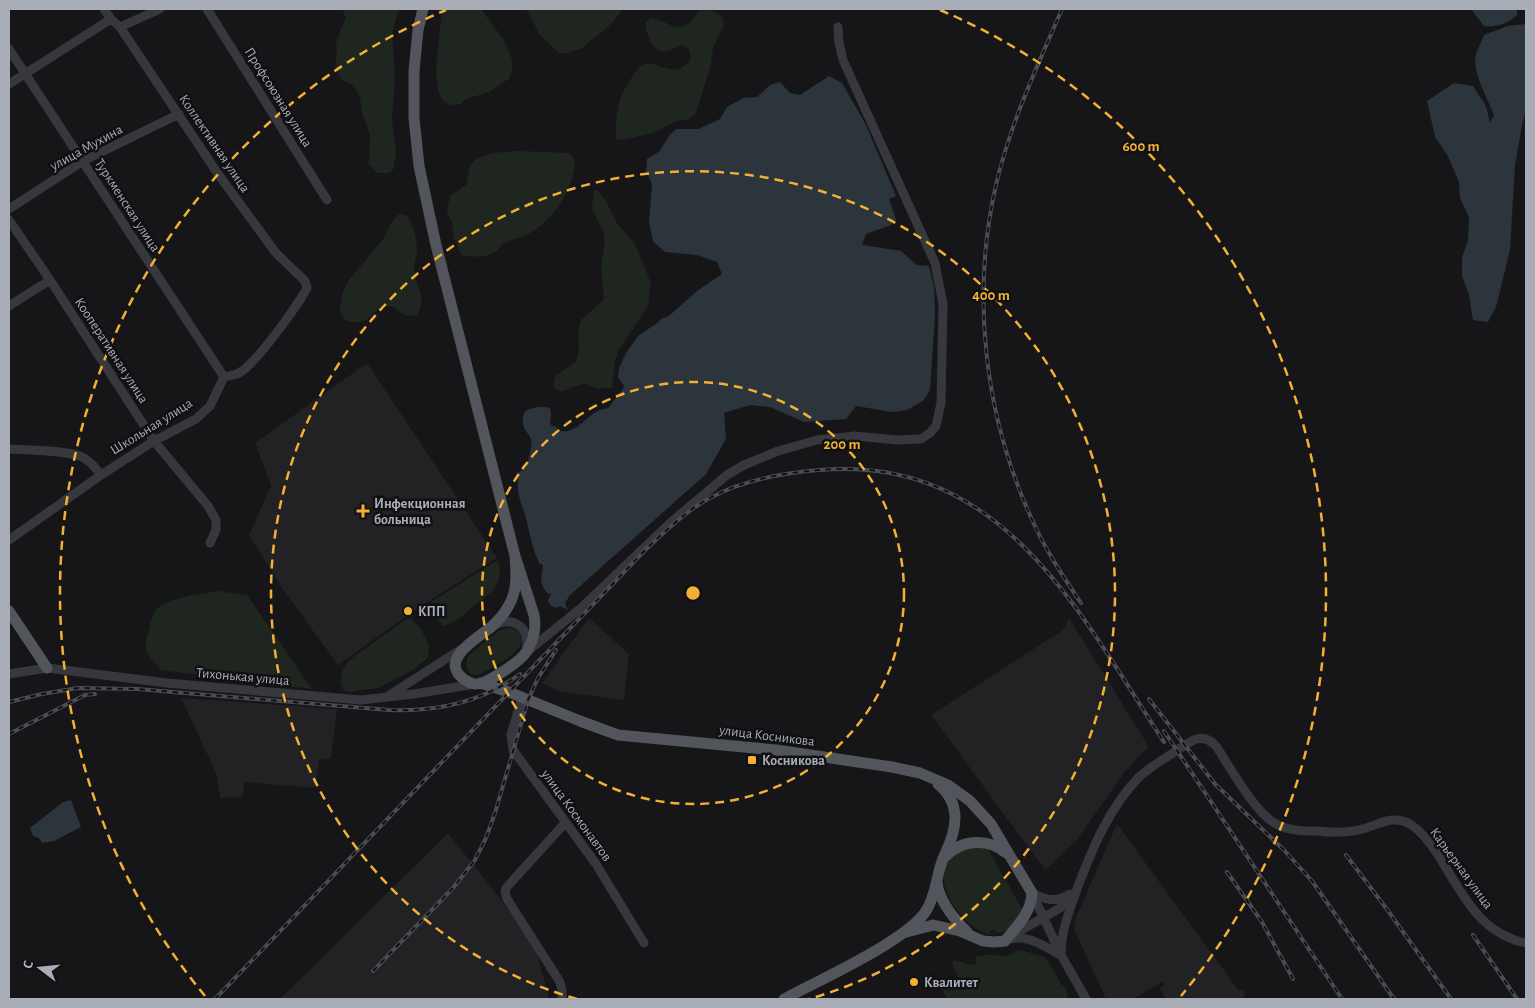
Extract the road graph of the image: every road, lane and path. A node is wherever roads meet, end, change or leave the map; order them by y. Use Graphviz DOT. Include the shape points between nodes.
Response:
graph roads {
  1 [pos="104,9"];
  2 [pos="160,9"];
  3 [pos="207,9"];
  4 [pos="423,9"];
  5 [pos="111,19"];
  6 [pos="120,27"];
  7 [pos="838,27"];
  8 [pos="9,49"];
  9 [pos="26,73"];
  10 [pos="9,84"];
  11 [pos="179,114"];
  12 [pos="83,161"];
  13 [pos="327,200"];
  14 [pos="9,209"];
  15 [pos="9,220"];
  16 [pos="50,280"];
  17 [pos="9,306"];
  18 [pos="224,377"];
  19 [pos="154,441"];
  20 [pos="9,449"];
  21 [pos="101,475"];
  22 [pos="9,540"];
  23 [pos="210,543"];
  24 [pos="515,556"];
  25 [pos="9,611"];
  26 [pos="491,627"];
  27 [pos="465,646"];
  28 [pos="524,655"];
  29 [pos="47,668"];
  30 [pos="9,674"];
  31 [pos="478,684"];
  32 [pos="385,698"];
  33 [pos="522,698"];
  34 [pos="920,773"];
  35 [pos="565,823"];
  36 [pos="1010,856"];
  37 [pos="942,861"];
  38 [pos="937,878"];
  39 [pos="1077,890"];
  40 [pos="1032,893"];
  41 [pos="1042,917"];
  42 [pos="902,934"];
  43 [pos="970,935"];
  44 [pos="1005,941"];
  45 [pos="644,943"];
  46 [pos="1526,943"];
  47 [pos="1061,955"];
  48 [pos="562,999"];
  49 [pos="784,999"];
  50 [pos="1086,999"];
  1 -- 5 [label="street, Коллективная улица"];
  2 -- 6 [label="street"];
  3 -- 13 [label="street, Профсоюзная улица"];
  4 -- 24 [label="main road" via="414,71 419,166"];
  5 -- 6 [label="street, Коллективная улица"];
  5 -- 9 [label="street"];
  6 -- 11 [label="street, Коллективная улица"];
  7 -- 28 [label="street" via="843,60 930,248 936,269 943,304 941,403 936,426 921,439 854,436 817,440 744,465 670,524 581,608"];
  8 -- 9 [label="street, Туркменская улица"];
  9 -- 10 [label="street"];
  9 -- 12 [label="street, Туркменская улица"];
  11 -- 12 [label="street, улица Мухина"];
  11 -- 18 [label="street, Коллективная улица" via="276,253 305,281 308,288 259,355 240,373"];
  12 -- 14 [label="street, улица Мухина"];
  12 -- 18 [label="street, Туркменская улица"];
  15 -- 16 [label="street, Кооперативная улица"];
  16 -- 17 [label="street"];
  16 -- 19 [label="street, Кооперативная улица"];
  18 -- 19 [label="street, Школьная улица" via="210,406 196,419"];
  19 -- 21 [label="street, Школьная улица"];
  19 -- 23 [label="street, Кооперативная улица" via="216,520 216,530"];
  20 -- 21 [label="street" via="83,457"];
  21 -- 22 [label="street, Школьная улица"];
  24 -- 26 [label="main road" via="513,596 507,609"];
  24 -- 28 [label="main road" via="535,622 534,637"];
  25 -- 29 [label="main road"];
  26 -- 27 [label="main road"];
  26 -- 28 [label="street" via="505,622 521,626 527,638"];
  27 -- 31 [label="main road" via="457,659 457,670 462,678"];
  27 -- 32 [label="street"];
  28 -- 31 [label="main road" via="493,678"];
  29 -- 30 [label="street, Тихонькая улица"];
  29 -- 32 [label="street, Тихонькая улица" via="322,697"];
  31 -- 32 [label="street, Тихонькая улица"];
  31 -- 33 [label="main road, улица Косникова"];
  33 -- 34 [label="main road, улица Косникова" via="618,735 776,750"];
  33 -- 35 [label="street, улица Космонавтов" via="511,736 513,750"];
  34 -- 36 [label="main road, улица Косникова" via="948,785 970,801 991,824"];
  34 -- 37 [label="main road" via="947,792 953,803 954,828"];
  35 -- 45 [label="street, улица Космонавтов" via="596,864"];
  35 -- 48 [label="street" via="505,892 560,982"];
  36 -- 37 [label="main road" via="996,846 981,842 955,848"];
  36 -- 40 [label="main road, улица Косникова"];
  37 -- 38 [label="main road"];
  38 -- 42 [label="main road" via="924,914"];
  38 -- 43 [label="main road" via="942,898"];
  39 -- 40 [label="street" via="1056,900"];
  39 -- 41 [label="street" via="1060,908"];
  39 -- 46 [label="street, Карьерная улица" via="1101,832 1135,782 1189,742 1203,739 1216,746 1259,809 1283,827 1347,832 1393,819 1416,828 1429,842 1468,903 1487,924 1504,936"];
  39 -- 47 [label="street, Карьерная улица" via="1062,931"];
  40 -- 41 [label="street, улица Косникова"];
  40 -- 44 [label="main road" via="1027,912"];
  41 -- 44 [label="street"];
  41 -- 47 [label="street, улица Косникова"];
  42 -- 43 [label="main road" via="933,925"];
  42 -- 49 [label="main road"];
  43 -- 44 [label="main road" via="983,941"];
  44 -- 47 [label="street" via="1019,937"];
  47 -- 50 [label="street, улица Косникова"];
}
